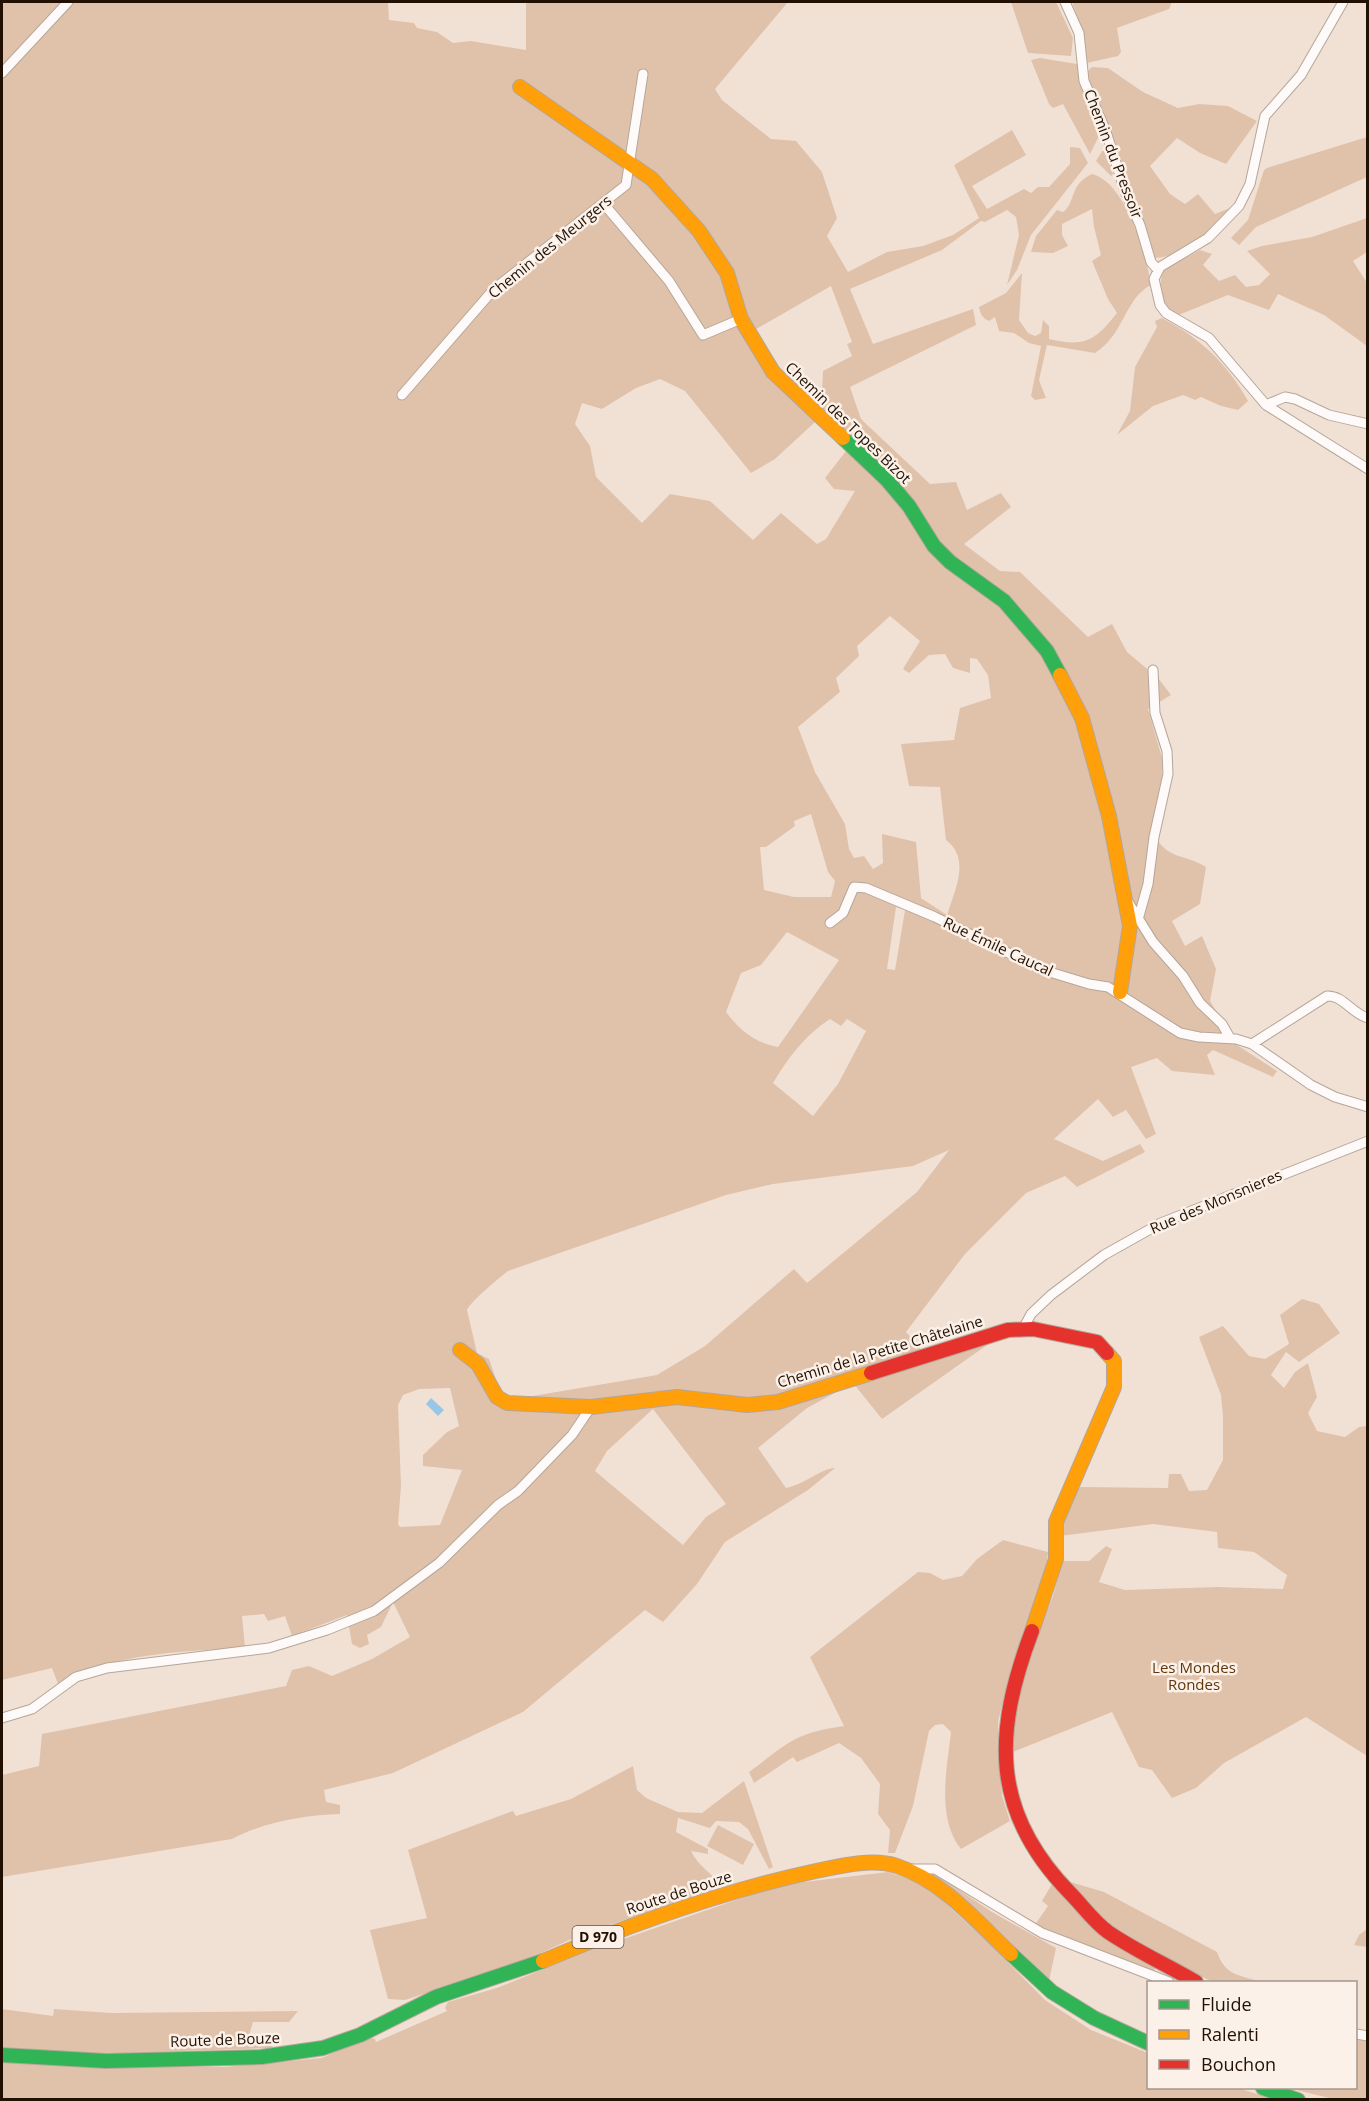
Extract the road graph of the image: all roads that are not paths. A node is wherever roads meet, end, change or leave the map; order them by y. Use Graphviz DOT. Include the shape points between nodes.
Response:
graph roads {
  1 [pos="68,2"];
  2 [pos="1065,2"];
  3 [pos="1342,2"];
  4 [pos="2,73"];
  5 [pos="643,74"];
  6 [pos="520,87"];
  7 [pos="631,163"];
  8 [pos="603,203"];
  9 [pos="1158,270"];
  10 [pos="741,319"];
  11 [pos="402,394"];
  12 [pos="1266,405"];
  13 [pos="1368,424"];
  14 [pos="1368,469"];
  15 [pos="1153,670"];
  16 [pos="1124,895"];
  17 [pos="1139,916"];
  18 [pos="830,923"];
  19 [pos="1119,992"];
  20 [pos="1368,1018"];
  21 [pos="1230,1038"];
  22 [pos="1252,1044"];
  23 [pos="1368,1107"];
  24 [pos="1368,1141"];
  25 [pos="1023,1329"];
  26 [pos="460,1350"];
  27 [pos="591,1407"];
  28 [pos="2,1718"];
  29 [pos="908,1869"];
  30 [pos="1163,1981"];
  31 [pos="1192,1981"];
  32 [pos="1147,2042"];
  33 [pos="2,2055"];
  34 [pos="1266,2089"];
  35 [pos="1298,2100"];
  1 -- 4 [label="street"];
  2 -- 9 [label="street, Chemin du Pressoir" via="1079,33 1084,81 1105,129 1151,262"];
  3 -- 9 [label="street" via="1301,75 1265,116 1250,184 1239,206 1208,238"];
  5 -- 7 [label="street, Chemin des Meurgers"];
  6 -- 7 [label="street, Chemin des Topes Bizot"];
  7 -- 8 [label="street, Chemin des Meurgers" via="626,185"];
  7 -- 10 [label="street, Chemin des Topes Bizot" via="652,179 699,231 727,273"];
  8 -- 10 [label="street" via="669,281 703,335"];
  8 -- 11 [label="street, Chemin des Meurgers" via="494,289"];
  9 -- 12 [label="street" via="1155,288 1166,313 1217,345"];
  10 -- 16 [label="street, Chemin des Topes Bizot" via="772,372 887,480 934,546 1004,601 1047,651 1082,718 1109,816"];
  12 -- 13 [label="street" via="1286,397 1329,415"];
  12 -- 14 [label="street"];
  15 -- 17 [label="street" via="1155,713 1167,751 1168,774"];
  16 -- 17 [label="street"];
  16 -- 19 [label="street, Chemin des Topes Bizot" via="1130,926"];
  17 -- 21 [label="street" via="1153,942"];
  18 -- 19 [label="street, Rue Émile Caucal" via="843,913 854,887 866,888 1043,970"];
  19 -- 21 [label="street, Rue Émile Caucal" via="1171,1028 1193,1037"];
  20 -- 22 [label="street" via="1351,1011 1338,997 1327,996"];
  21 -- 22 [label="street, Rue Émile Caucal"];
  22 -- 23 [label="street, Rue Émile Caucal" via="1311,1085"];
  24 -- 25 [label="street, Rue des Monsnieres" via="1161,1223 1104,1255 1051,1295 1031,1314"];
  25 -- 27 [label="street, Chemin de la Petite Châtelaine" via="1008,1330 777,1402 747,1405 677,1397"];
  25 -- 31 [label="street, Chemin de la Petite Châtelaine" via="1097,1342 1114,1361 1114,1387 1056,1522 1055,1563 1014,1685 1005,1766 1010,1799 1026,1837 1044,1865 1091,1916 1122,1942"];
  26 -- 27 [label="street, Chemin de la Petite Châtelaine" via="478,1364 497,1397 507,1403"];
  27 -- 28 [label="street" via="572,1435 518,1491 498,1505 439,1563 374,1611 269,1648 107,1668 76,1677 44,1702"];
  29 -- 30 [label="street" via="935,1869 1042,1933"];
  29 -- 32 [label="street, Route de Bouze / D 970" via="945,1893 1052,1992 1094,2018"];
  29 -- 33 [label="street, Route de Bouze / D 970" via="852,1864 764,1882 609,1933 525,1969 436,1997 360,2035 323,2048 261,2057 154,2060 54,2060"];
  34 -- 35 [label="street"];
}
